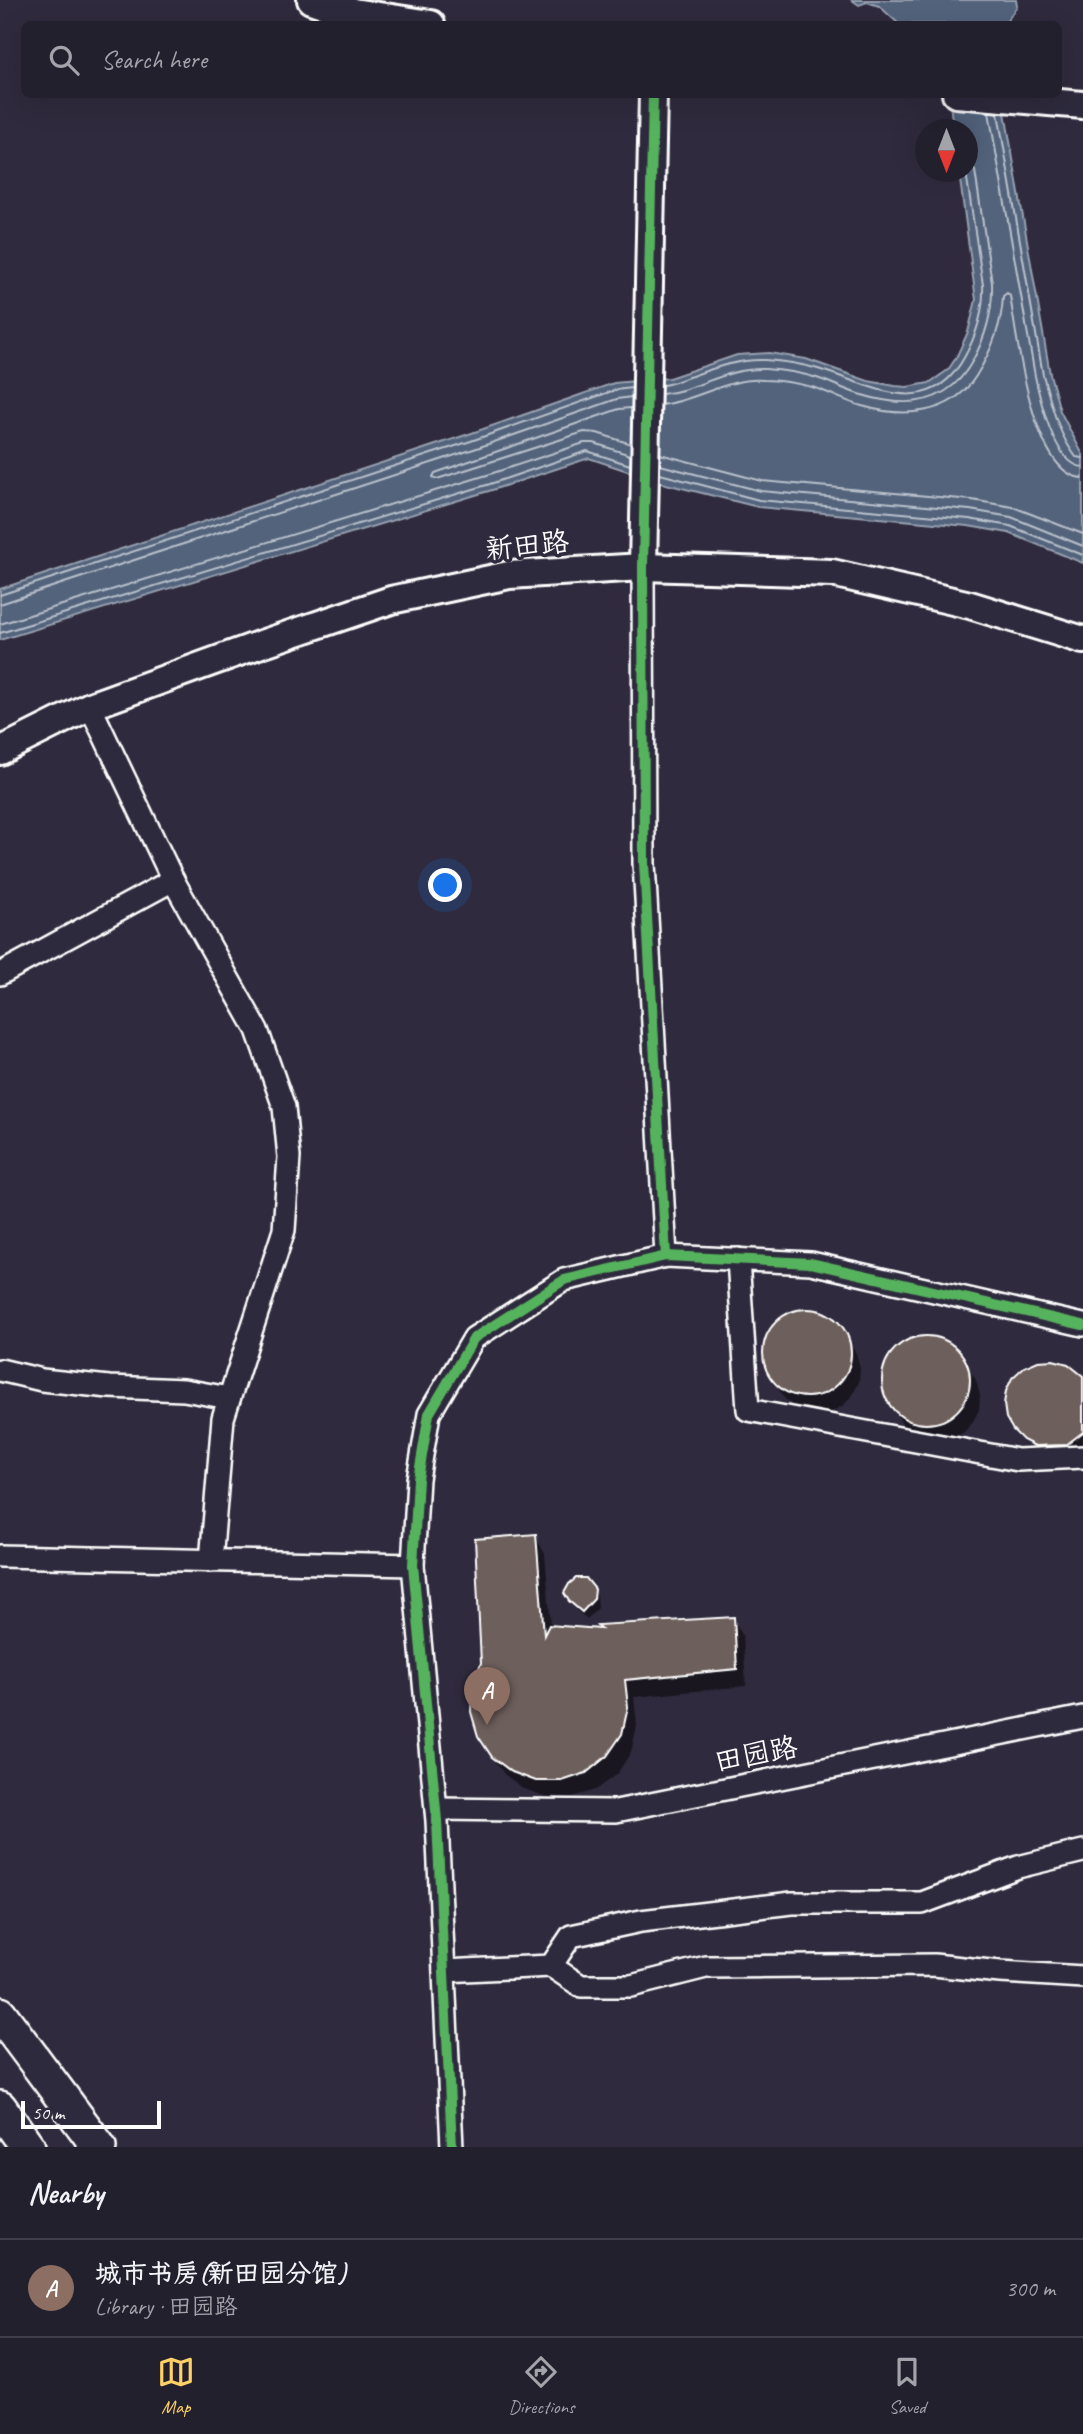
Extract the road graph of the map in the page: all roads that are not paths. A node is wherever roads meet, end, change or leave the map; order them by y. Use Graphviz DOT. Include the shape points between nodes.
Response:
graph roads {
  1 [pos="311,0"];
  2 [pos="411,21"];
  3 [pos="653,98"];
  4 [pos="999,98"];
  5 [pos="1073,105"];
  6 [pos="643,567"];
  7 [pos="1083,639"];
  8 [pos="90,706"];
  9 [pos="0,751"];
  10 [pos="173,880"];
  11 [pos="0,974"];
  12 [pos="666,1256"];
  13 [pos="738,1259"];
  14 [pos="1083,1325"];
  15 [pos="0,1370"];
  16 [pos="229,1398"];
  17 [pos="1083,1457"];
  18 [pos="0,1556"];
  19 [pos="211,1561"];
  20 [pos="413,1565"];
  21 [pos="1083,1717"];
  22 [pos="436,1809"];
  23 [pos="1083,1851"];
  24 [pos="551,1966"];
  25 [pos="444,1971"];
  26 [pos="1083,1978"];
  27 [pos="0,2014"];
  28 [pos="0,2108"];
  29 [pos="28,2147"];
  30 [pos="99,2147"];
  31 [pos="452,2147"];
  1 -- 2 [label="street" via="340,10"];
  3 -- 6 [label="street"];
  4 -- 5 [label="street"];
  6 -- 7 [label="street, 新田路" via="832,573 970,605"];
  6 -- 8 [label="street, 新田路" via="509,575 391,600"];
  6 -- 12 [label="street" via="644,863"];
  8 -- 9 [label="street, 新田路"];
  8 -- 10 [label="street"];
  10 -- 11 [label="street"];
  10 -- 16 [label="street" via="257,1030 284,1107 289,1157 284,1230"];
  12 -- 13 [label="street"];
  12 -- 20 [label="street" via="564,1280 474,1338 429,1414 418,1479"];
  13 -- 14 [label="street" via="811,1263"];
  13 -- 17 [label="street" via="748,1410 1018,1460"];
  15 -- 16 [label="street" via="42,1380 184,1390"];
  16 -- 19 [label="street" via="223,1418"];
  18 -- 19 [label="street"];
  19 -- 20 [label="street"];
  20 -- 22 [label="street"];
  21 -- 22 [label="street, 田园路" via="616,1811"];
  22 -- 25 [label="street"];
  23 -- 24 [label="street" via="1018,1867 922,1903 792,1903 641,1921 571,1936"];
  24 -- 25 [label="street"];
  24 -- 26 [label="street" via="581,1986 631,1986 706,1967 934,1965"];
  25 -- 31 [label="street"];
  27 -- 30 [label="main road"];
  28 -- 29 [label="main road"];
}
